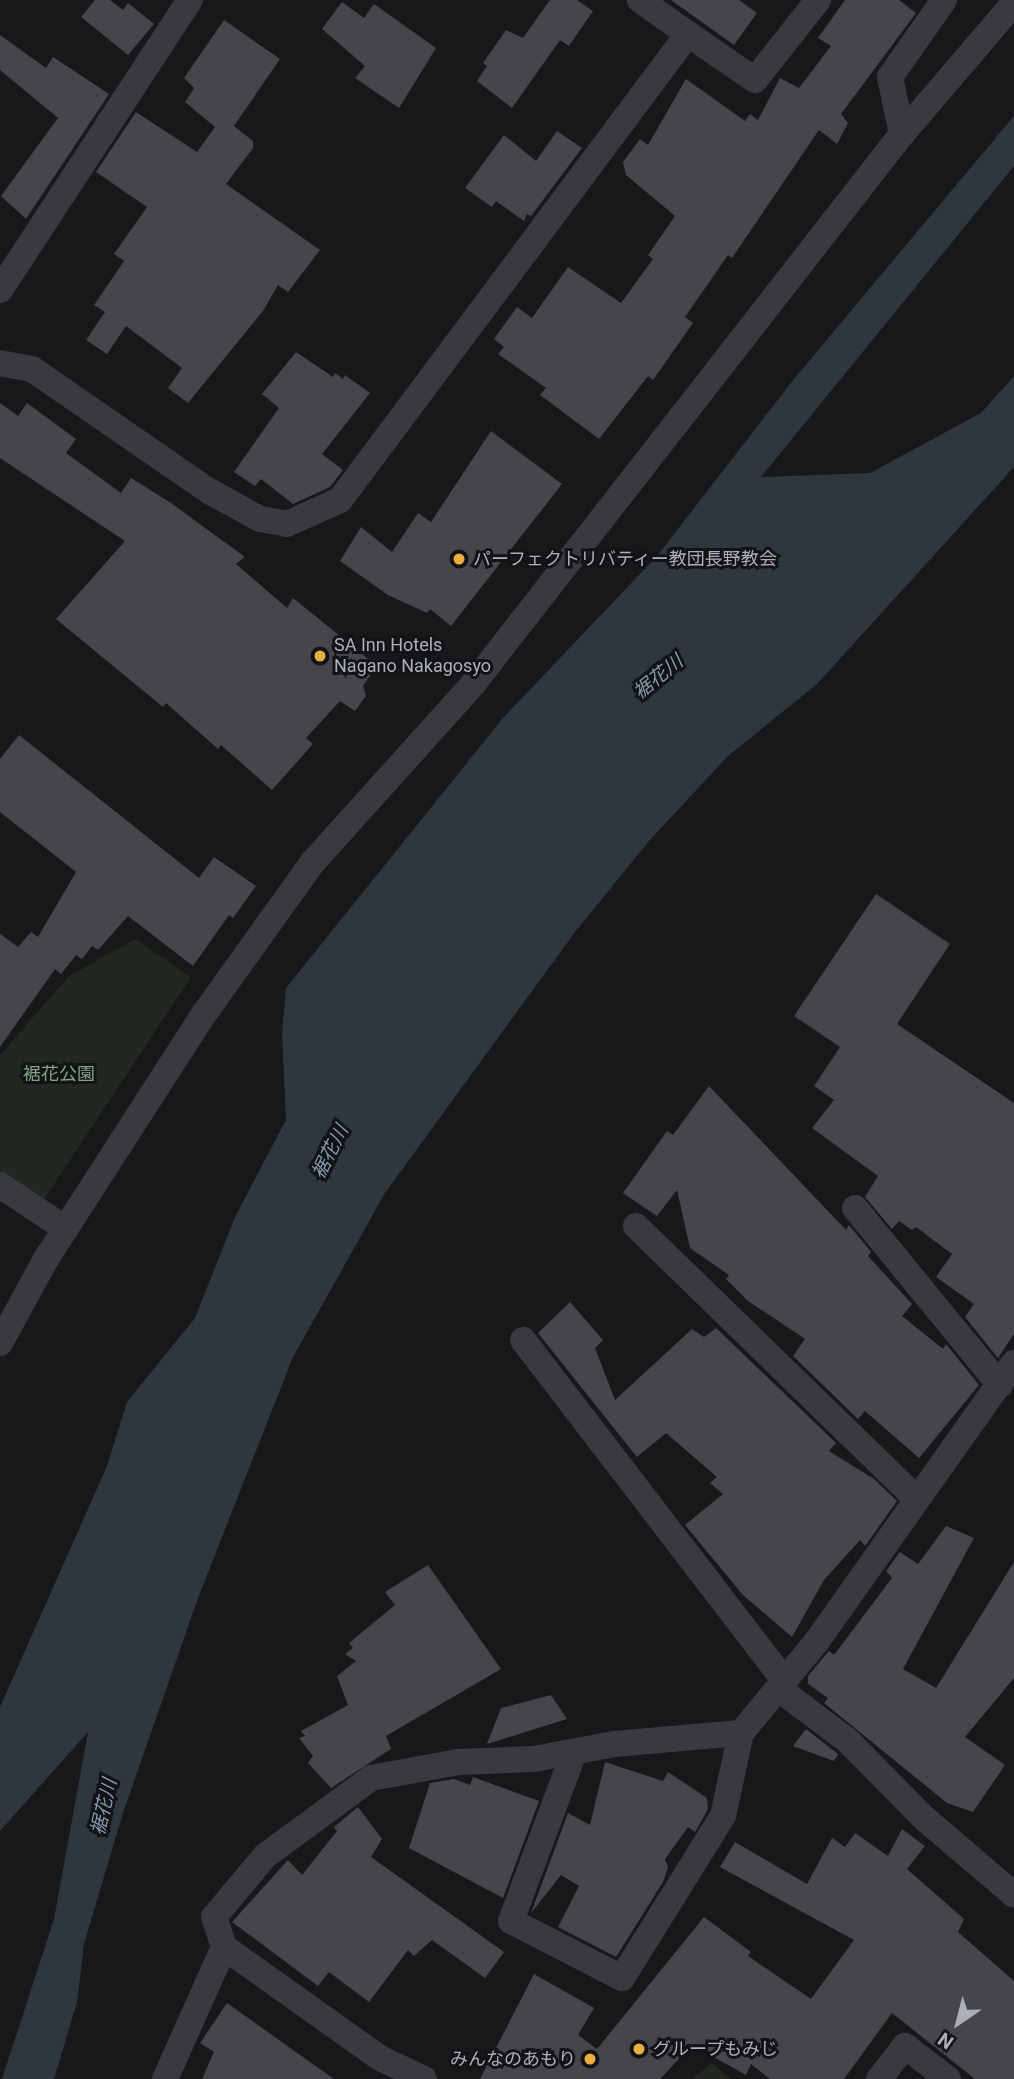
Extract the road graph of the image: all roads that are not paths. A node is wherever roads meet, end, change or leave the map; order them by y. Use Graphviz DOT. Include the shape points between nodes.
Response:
graph roads {
  1 [pos="190,0"];
  2 [pos="640,0"];
  3 [pos="818,0"];
  4 [pos="944,0"];
  5 [pos="1014,3"];
  6 [pos="688,34"];
  7 [pos="902,134"];
  8 [pos="0,289"];
  9 [pos="0,363"];
  10 [pos="0,1185"];
  11 [pos="855,1208"];
  12 [pos="636,1226"];
  13 [pos="66,1229"];
  14 [pos="523,1340"];
  15 [pos="0,1343"];
  16 [pos="1007,1374"];
  17 [pos="916,1498"];
  18 [pos="782,1686"];
  19 [pos="741,1733"];
  20 [pos="573,1755"];
  21 [pos="1014,1895"];
  22 [pos="224,1948"];
  23 [pos="374,2069"];
  24 [pos="165,2079"];
  25 [pos="424,2079"];
  26 [pos="879,2079"];
  27 [pos="948,2079"];
  1 -- 8 [label="street"];
  2 -- 6 [label="street"];
  3 -- 6 [label="street" via="755,80"];
  4 -- 7 [label="street" via="890,77"];
  5 -- 7 [label="street"];
  6 -- 9 [label="street" via="340,500 286,524 260,519 209,491 32,369"];
  7 -- 13 [label="street" via="473,684 313,862 204,1014"];
  10 -- 13 [label="street"];
  11 -- 16 [label="street"];
  12 -- 17 [label="street"];
  13 -- 15 [label="street"];
  14 -- 18 [label="street"];
  16 -- 17 [label="street"];
  17 -- 18 [label="street"];
  18 -- 19 [label="street"];
  18 -- 21 [label="street"];
  19 -- 20 [label="street" via="614,1744"];
  19 -- 20 [label="street" via="723,1815 622,1978 511,1921"];
  20 -- 22 [label="street" via="458,1762 371,1777 265,1856 214,1917"];
  22 -- 23 [label="street"];
  22 -- 24 [label="street"];
  23 -- 25 [label="street"];
  26 -- 27 [label="street" via="905,2046"];
}
